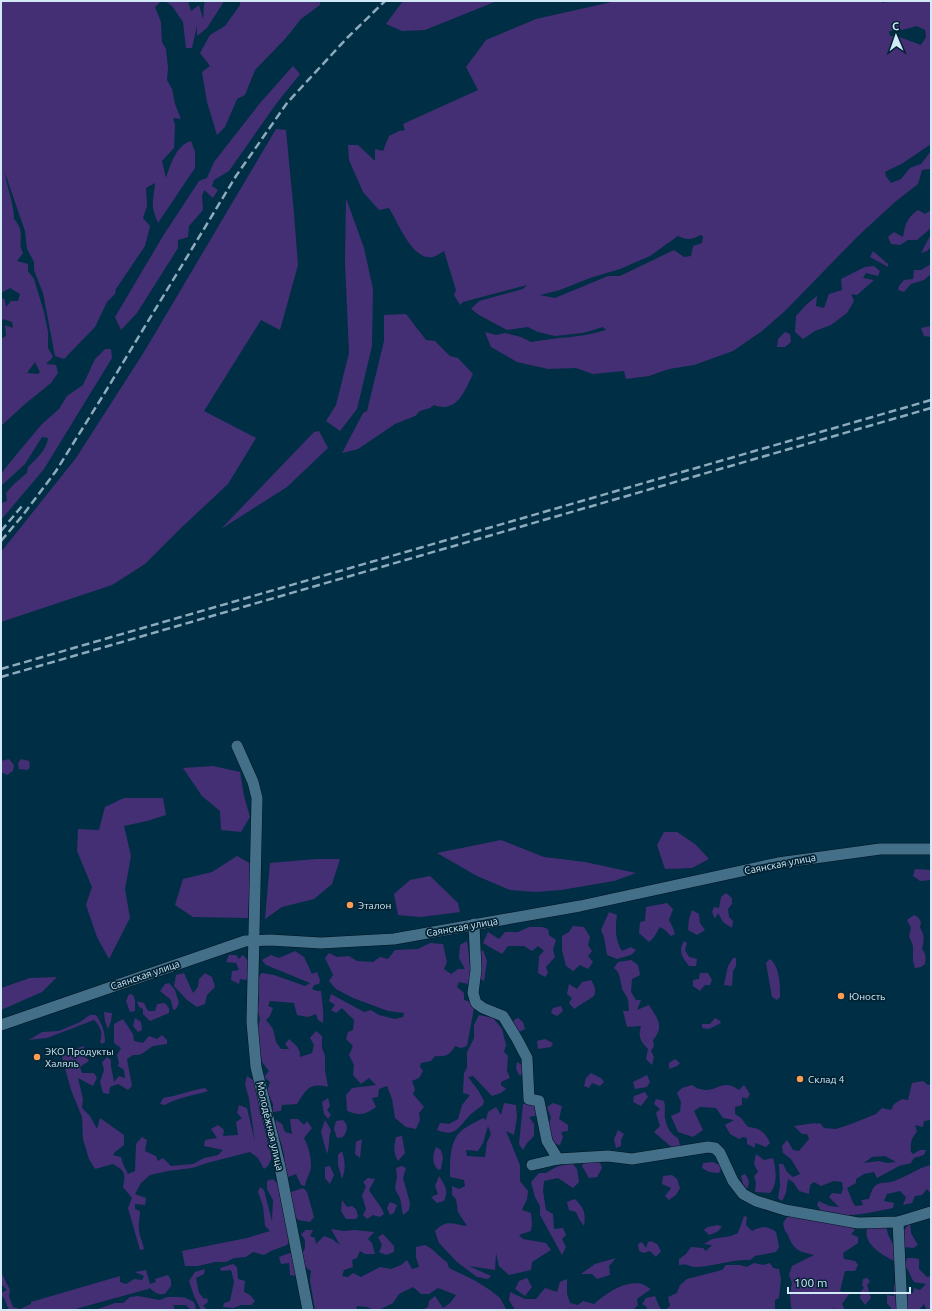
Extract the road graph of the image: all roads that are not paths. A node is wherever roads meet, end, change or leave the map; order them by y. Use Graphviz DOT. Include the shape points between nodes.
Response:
graph roads {
  1 [pos="237,746"];
  2 [pos="931,849"];
  3 [pos="474,924"];
  4 [pos="254,941"];
  5 [pos="1,1025"];
  6 [pos="558,1160"];
  7 [pos="532,1165"];
  8 [pos="931,1212"];
  9 [pos="898,1222"];
  10 [pos="308,1310"];
  11 [pos="902,1310"];
  1 -- 4 [label="street, Молодёжная улица" via="253,782 257,798"];
  2 -- 3 [label="street, Саянская улица" via="880,848 778,863 580,906"];
  3 -- 4 [label="street, Саянская улица" via="379,940 321,943"];
  3 -- 6 [label="street" via="476,970 472,993 476,1002 483,1008 503,1016 527,1058 529,1099 539,1101 547,1141"];
  4 -- 5 [label="street, Саянская улица" via="236,943"];
  4 -- 10 [label="street, Молодёжная улица" via="252,1022 256,1067"];
  6 -- 7 [label="street"];
  6 -- 9 [label="street" via="608,1156 632,1159 715,1148 733,1181 744,1194 756,1201 785,1210 858,1223"];
  8 -- 9 [label="street"];
  9 -- 11 [label="street"];
}
